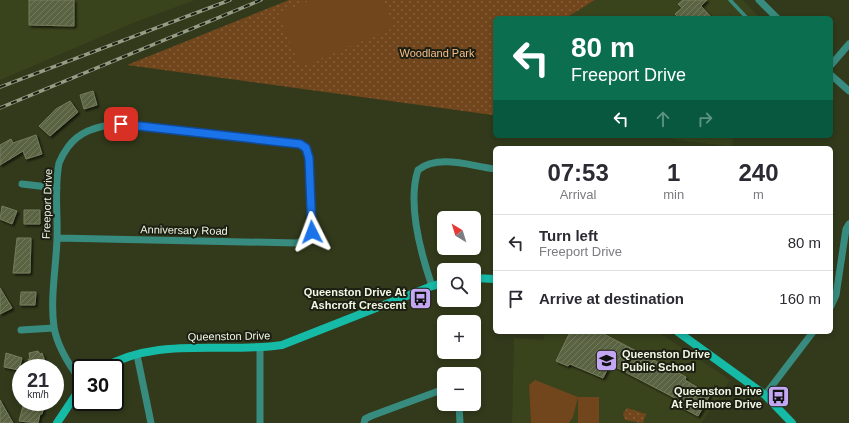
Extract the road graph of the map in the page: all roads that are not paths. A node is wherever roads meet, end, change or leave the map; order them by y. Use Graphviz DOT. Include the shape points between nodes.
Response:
graph roads {
  1 [pos="730,0"];
  2 [pos="760,0"];
  3 [pos="745,16"];
  4 [pos="775,16"];
  5 [pos="849,44"];
  6 [pos="833,63"];
  7 [pos="833,77"];
  8 [pos="849,91"];
  9 [pos="493,169"];
  10 [pos="22,184"];
  11 [pos="57,188"];
  12 [pos="849,224"];
  13 [pos="57,238"];
  14 [pos="309,238"];
  15 [pos="481,278"];
  16 [pos="493,279"];
  17 [pos="437,285"];
  18 [pos="432,286"];
  19 [pos="833,302"];
  20 [pos="54,328"];
  21 [pos="21,330"];
  22 [pos="681,334"];
  23 [pos="811,334"];
  24 [pos="260,348"];
  25 [pos="137,355"];
  26 [pos="124,359"];
  27 [pos="72,368"];
  28 [pos="437,392"];
  29 [pos="765,395"];
  30 [pos="72,400"];
  31 [pos="460,411"];
  32 [pos="57,423"];
  33 [pos="151,423"];
  34 [pos="260,423"];
  35 [pos="364,423"];
  36 [pos="460,423"];
  37 [pos="792,423"];
  1 -- 3 [label="lane"];
  2 -- 4 [label="street"];
  5 -- 6 [label="street"];
  7 -- 8 [label="street"];
  9 -- 18 [label="street" via="446,162 430,163 418,170 414,190 420,252"];
  10 -- 11 [label="street"];
  11 -- 13 [label="street, Freeport Drive"];
  11 -- 14 [label="street, Freeport Drive" via="60,162 67,148 82,134 105,125 121,124 300,144 306,148 309,158 312,232"];
  12 -- 19 [label="street"];
  13 -- 14 [label="street, Anniversary Road" via="297,243"];
  13 -- 20 [label="street, Freeport Drive"];
  15 -- 16 [label="street"];
  17 -- 18 [label="street, Queenston Drive"];
  18 -- 24 [label="street, Queenston Drive" via="282,346"];
  20 -- 21 [label="street"];
  20 -- 27 [label="street, Freeport Drive" via="65,357"];
  22 -- 29 [label="street"];
  23 -- 29 [label="street"];
  24 -- 25 [label="street, Queenston Drive" via="172,348"];
  24 -- 34 [label="street"];
  25 -- 26 [label="street, Queenston Drive"];
  25 -- 33 [label="street"];
  28 -- 35 [label="street" via="372,416"];
  29 -- 37 [label="street"];
  30 -- 32 [label="street"];
  31 -- 36 [label="street"];
}
